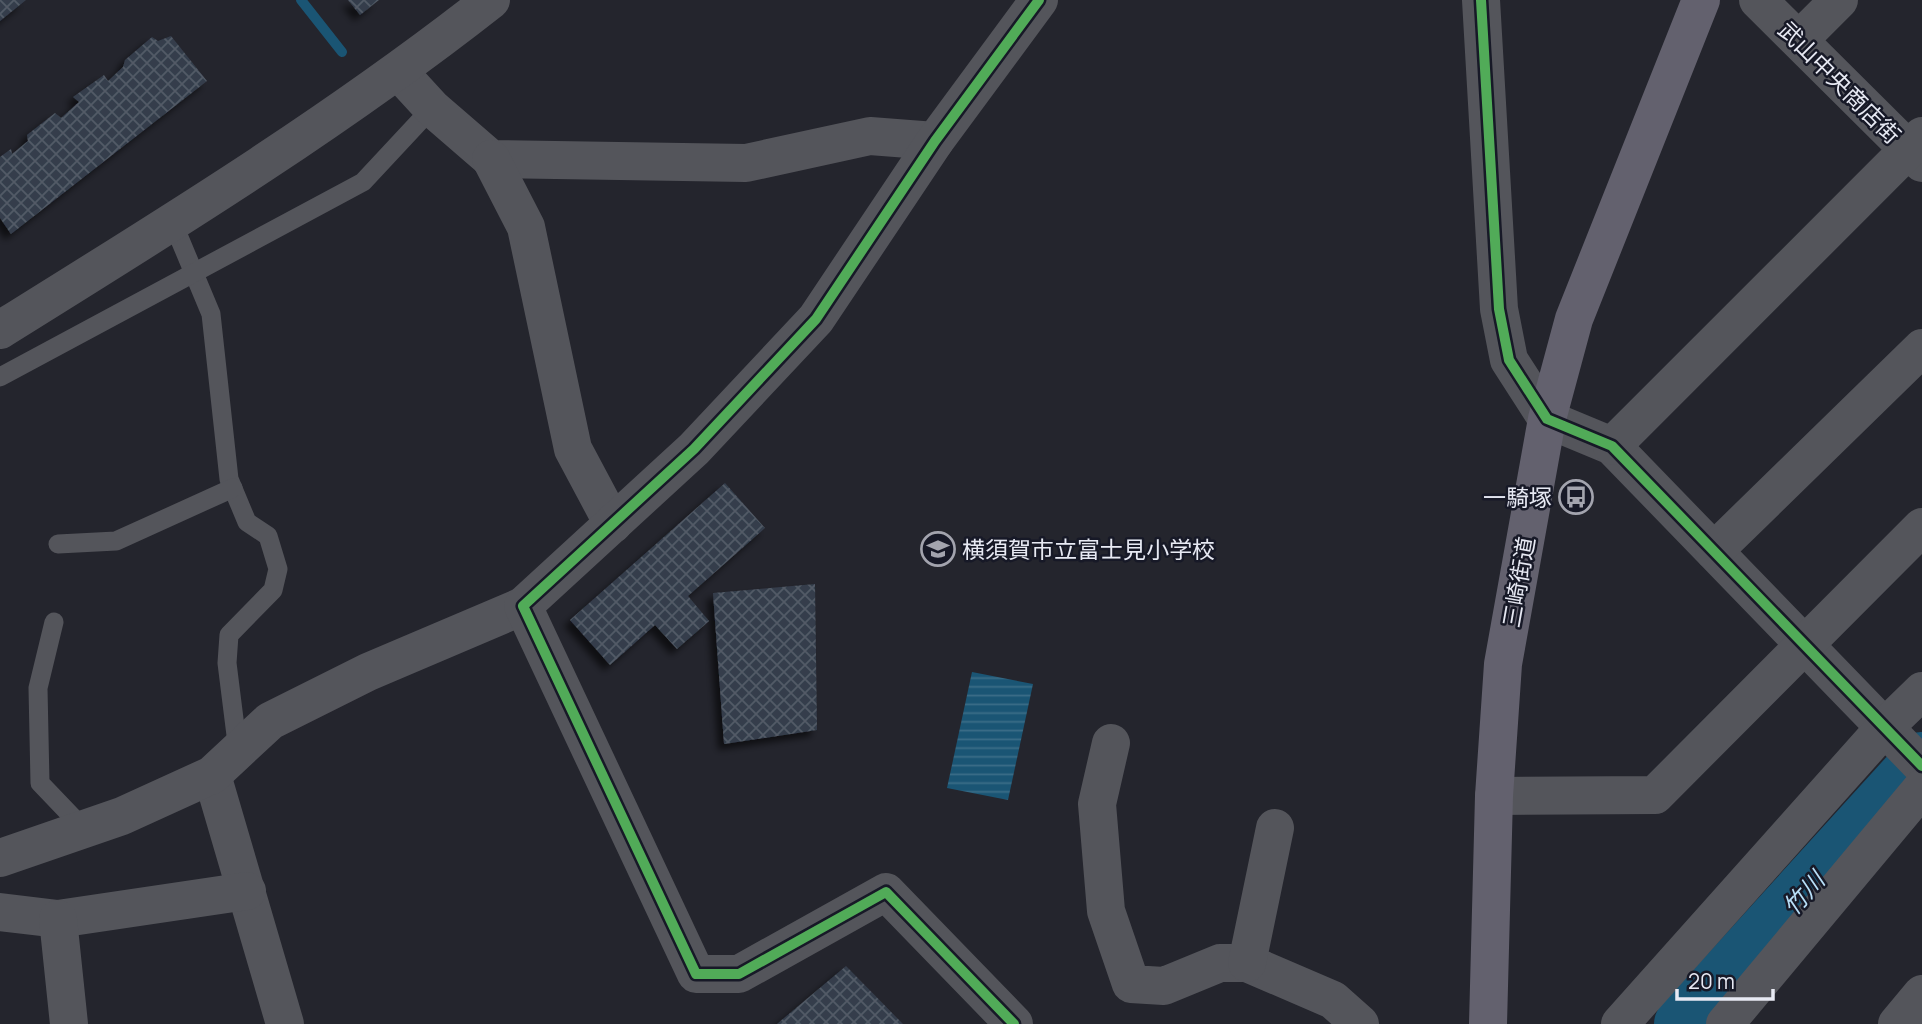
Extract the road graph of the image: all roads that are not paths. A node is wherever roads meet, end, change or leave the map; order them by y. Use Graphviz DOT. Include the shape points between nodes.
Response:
graph roads {
  1 [pos="491,0"];
  2 [pos="1040,0"];
  3 [pos="1481,0"];
  4 [pos="1701,0"];
  5 [pos="1758,0"];
  6 [pos="1839,0"];
  7 [pos="1799,40"];
  8 [pos="399,72"];
  9 [pos="432,108"];
  10 [pos="936,141"];
  11 [pos="1918,150"];
  12 [pos="491,159"];
  13 [pos="173,223"];
  14 [pos="193,273"];
  15 [pos="0,330"];
  16 [pos="1922,348"];
  17 [pos="0,377"];
  18 [pos="1547,419"];
  19 [pos="1612,446"];
  20 [pos="233,488"];
  21 [pos="612,524"];
  22 [pos="1922,527"];
  23 [pos="58,544"];
  24 [pos="1714,551"];
  25 [pos="523,606"];
  26 [pos="54,622"];
  27 [pos="1805,644"];
  28 [pos="1922,691"];
  29 [pos="1886,726"];
  30 [pos="1111,743"];
  31 [pos="225,763"];
  32 [pos="1922,765"];
  33 [pos="1922,788"];
  34 [pos="1494,796"];
  35 [pos="1275,828"];
  36 [pos="84,829"];
  37 [pos="0,858"];
  38 [pos="247,891"];
  39 [pos="0,912"];
  40 [pos="58,919"];
  41 [pos="1247,963"];
  42 [pos="1922,994"];
  43 [pos="69,1024"];
  44 [pos="285,1024"];
  45 [pos="1014,1024"];
  46 [pos="1360,1024"];
  47 [pos="1488,1024"];
  48 [pos="1620,1024"];
  49 [pos="1725,1024"];
  50 [pos="1898,1024"];
  1 -- 8 [label="street"];
  2 -- 10 [label="street"];
  3 -- 18 [label="street" via="1499,309 1509,360"];
  4 -- 18 [label="main road, 三崎街道" via="1574,319"];
  5 -- 7 [label="street, 武山中央商店街"];
  6 -- 7 [label="street"];
  7 -- 11 [label="street, 武山中央商店街"];
  8 -- 9 [label="street"];
  8 -- 13 [label="street"];
  9 -- 12 [label="street"];
  9 -- 14 [label="lane" via="363,183"];
  10 -- 12 [label="street" via="870,136 746,163"];
  10 -- 21 [label="street" via="816,319 694,449"];
  11 -- 19 [label="street"];
  12 -- 21 [label="street" via="526,227 573,449"];
  13 -- 14 [label="lane"];
  13 -- 15 [label="street"];
  14 -- 17 [label="lane"];
  14 -- 20 [label="lane" via="211,314"];
  16 -- 24 [label="street"];
  18 -- 19 [label="street"];
  18 -- 34 [label="main road, 三崎街道" via="1503,664"];
  19 -- 24 [label="street"];
  20 -- 23 [label="lane" via="116,541"];
  20 -- 31 [label="lane" via="247,522 268,536 278,569 273,590 229,635"];
  21 -- 25 [label="street"];
  22 -- 27 [label="street"];
  24 -- 27 [label="street"];
  25 -- 31 [label="street" via="368,671 270,721"];
  25 -- 45 [label="street" via="696,974 739,974 886,892"];
  26 -- 36 [label="lane" via="38,688 40,782"];
  27 -- 29 [label="street"];
  27 -- 34 [label="street" via="1655,795"];
  28 -- 29 [label="street"];
  29 -- 32 [label="street"];
  29 -- 48 [label="street"];
  30 -- 41 [label="street" via="1097,804 1106,911 1131,984 1164,986 1220,963"];
  31 -- 36 [label="street" via="122,816"];
  31 -- 38 [label="street"];
  33 -- 49 [label="street"];
  34 -- 47 [label="main road, 三崎街道"];
  35 -- 41 [label="street"];
  36 -- 37 [label="street"];
  38 -- 40 [label="street"];
  38 -- 44 [label="street"];
  39 -- 40 [label="street"];
  40 -- 43 [label="street"];
  41 -- 46 [label="street" via="1333,1000"];
  42 -- 50 [label="street"];
}
